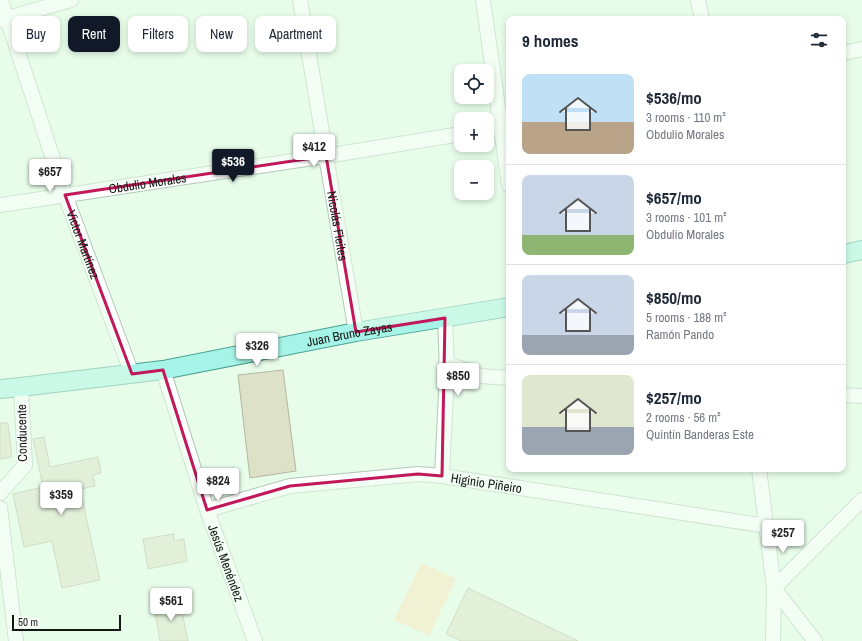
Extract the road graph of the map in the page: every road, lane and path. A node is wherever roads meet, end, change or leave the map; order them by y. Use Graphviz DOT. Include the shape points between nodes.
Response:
graph roads {
  1 [pos="1,0"];
  2 [pos="71,0"];
  3 [pos="300,0"];
  4 [pos="483,0"];
  5 [pos="698,0"];
  6 [pos="701,16"];
  7 [pos="3,19"];
  8 [pos="862,49"];
  9 [pos="846,52"];
  10 [pos="499,127"];
  11 [pos="454,135"];
  12 [pos="326,156"];
  13 [pos="506,168"];
  14 [pos="65,195"];
  15 [pos="0,205"];
  16 [pos="862,250"];
  17 [pos="846,253"];
  18 [pos="506,308"];
  19 [pos="445,318"];
  20 [pos="356,332"];
  21 [pos="446,363"];
  22 [pos="163,370"];
  23 [pos="132,374"];
  24 [pos="506,378"];
  25 [pos="21,388"];
  26 [pos="0,389"];
  27 [pos="846,395"];
  28 [pos="862,396"];
  29 [pos="759,472"];
  30 [pos="442,476"];
  31 [pos="0,493"];
  32 [pos="862,500"];
  33 [pos="0,508"];
  34 [pos="207,510"];
  35 [pos="766,526"];
  36 [pos="774,588"];
  37 [pos="16,641"];
  38 [pos="255,641"];
  39 [pos="773,641"];
  40 [pos="815,641"];
  1 -- 7 [label="street, Victor Martínez"];
  2 -- 7 [label="street"];
  3 -- 12 [label="street, Nicolás Fleites"];
  4 -- 10 [label="street"];
  5 -- 6 [label="street"];
  7 -- 14 [label="street, Victor Martínez"];
  8 -- 9 [label="street"];
  10 -- 13 [label="street"];
  11 -- 12 [label="street, Obdulio Morales"];
  12 -- 14 [label="street, Obdulio Morales"];
  12 -- 20 [label="street, Nicolás Fleites"];
  14 -- 15 [label="street, Obdulio Morales"];
  14 -- 23 [label="street, Victor Martínez"];
  16 -- 17 [label="main road"];
  18 -- 19 [label="main road, Juan Bruno Zayas"];
  19 -- 20 [label="main road, Juan Bruno Zayas"];
  19 -- 21 [label="street"];
  20 -- 22 [label="main road, Juan Bruno Zayas"];
  21 -- 24 [label="street" via="481,376"];
  21 -- 30 [label="street"];
  22 -- 23 [label="main road, Juan Bruno Zayas"];
  22 -- 34 [label="street, Jesús Menéndez"];
  23 -- 25 [label="main road, Juan Bruno Zayas"];
  25 -- 26 [label="main road, Juan Bruno Zayas"];
  25 -- 31 [label="street, Conducente" via="25,465"];
  27 -- 28 [label="street"];
  29 -- 35 [label="street"];
  30 -- 34 [label="street, Higinio Piñeiro" via="418,474 290,486"];
  30 -- 35 [label="street, Higinio Piñeiro"];
  32 -- 36 [label="street"];
  33 -- 37 [label="street"];
  34 -- 38 [label="street, Jesús Menéndez"];
  35 -- 36 [label="street"];
  36 -- 39 [label="street"];
  36 -- 40 [label="street"];
}
